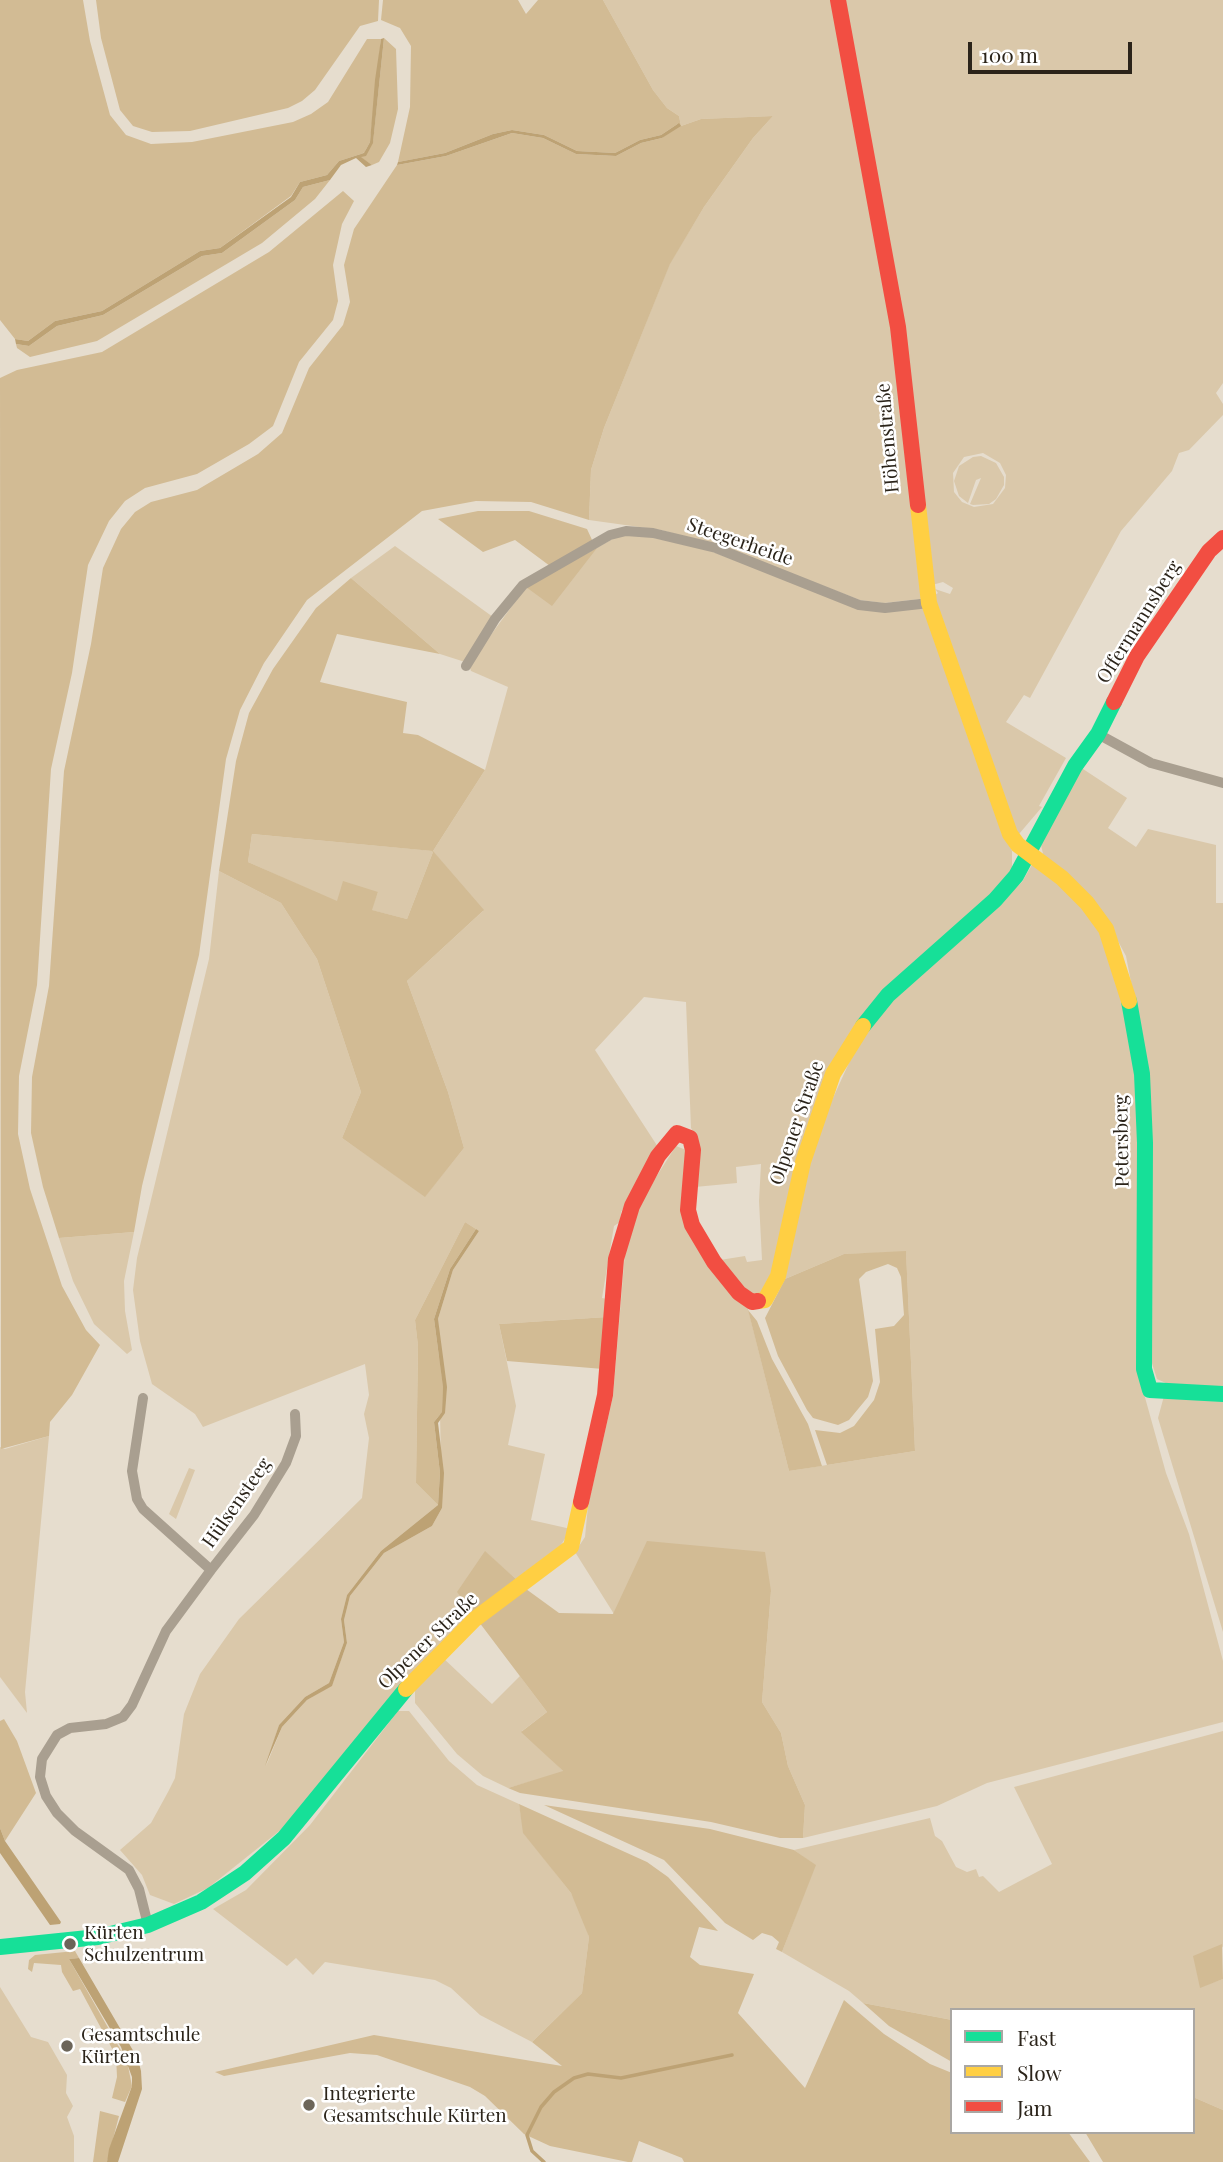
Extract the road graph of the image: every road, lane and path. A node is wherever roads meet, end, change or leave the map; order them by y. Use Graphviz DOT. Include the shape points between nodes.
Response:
graph roads {
  1 [pos="838,0"];
  2 [pos="1223,538"];
  3 [pos="929,603"];
  4 [pos="466,666"];
  5 [pos="1098,734"];
  6 [pos="1223,783"];
  7 [pos="1030,854"];
  8 [pos="1223,1394"];
  9 [pos="143,1398"];
  10 [pos="295,1414"];
  11 [pos="211,1570"];
  12 [pos="148,1925"];
  13 [pos="0,1947"];
  1 -- 3 [label="street, Höhenstraße" via="898,327"];
  2 -- 5 [label="street, Offermannsberg" via="1190,577 1137,656"];
  3 -- 4 [label="street, Steegerheide" via="885,608 859,605 716,548 626,531 610,535 523,585"];
  3 -- 7 [label="street, Höhenstraße" via="1010,834"];
  5 -- 6 [label="street" via="1151,763"];
  5 -- 7 [label="street, Offermannsberg" via="1057,798"];
  7 -- 8 [label="street, Petersberg" via="1087,903 1106,929 1136,1028 1145,1143 1144,1369 1150,1390"];
  7 -- 12 [label="street, Olpener Straße" via="1006,889 888,995 852,1040 834,1074 803,1162 774,1287 765,1300 758,1303 739,1293 697,1236 688,1210 692,1142 684,1133 671,1137 636,1196 621,1238 613,1281 605,1395 571,1547 475,1619 433,1660 285,1838 245,1873 201,1902"];
  9 -- 11 [label="street, Hülsensteeg" via="132,1471 136,1499"];
  10 -- 11 [label="street, Hülsensteeg" via="296,1436 286,1463 254,1515"];
  11 -- 12 [label="street, Hülsensteeg" via="166,1630 123,1717 70,1728 49,1745 42,1759 40,1777 46,1796 75,1831 129,1870"];
  12 -- 13 [label="street, Olpener Straße" via="98,1937"];
}
